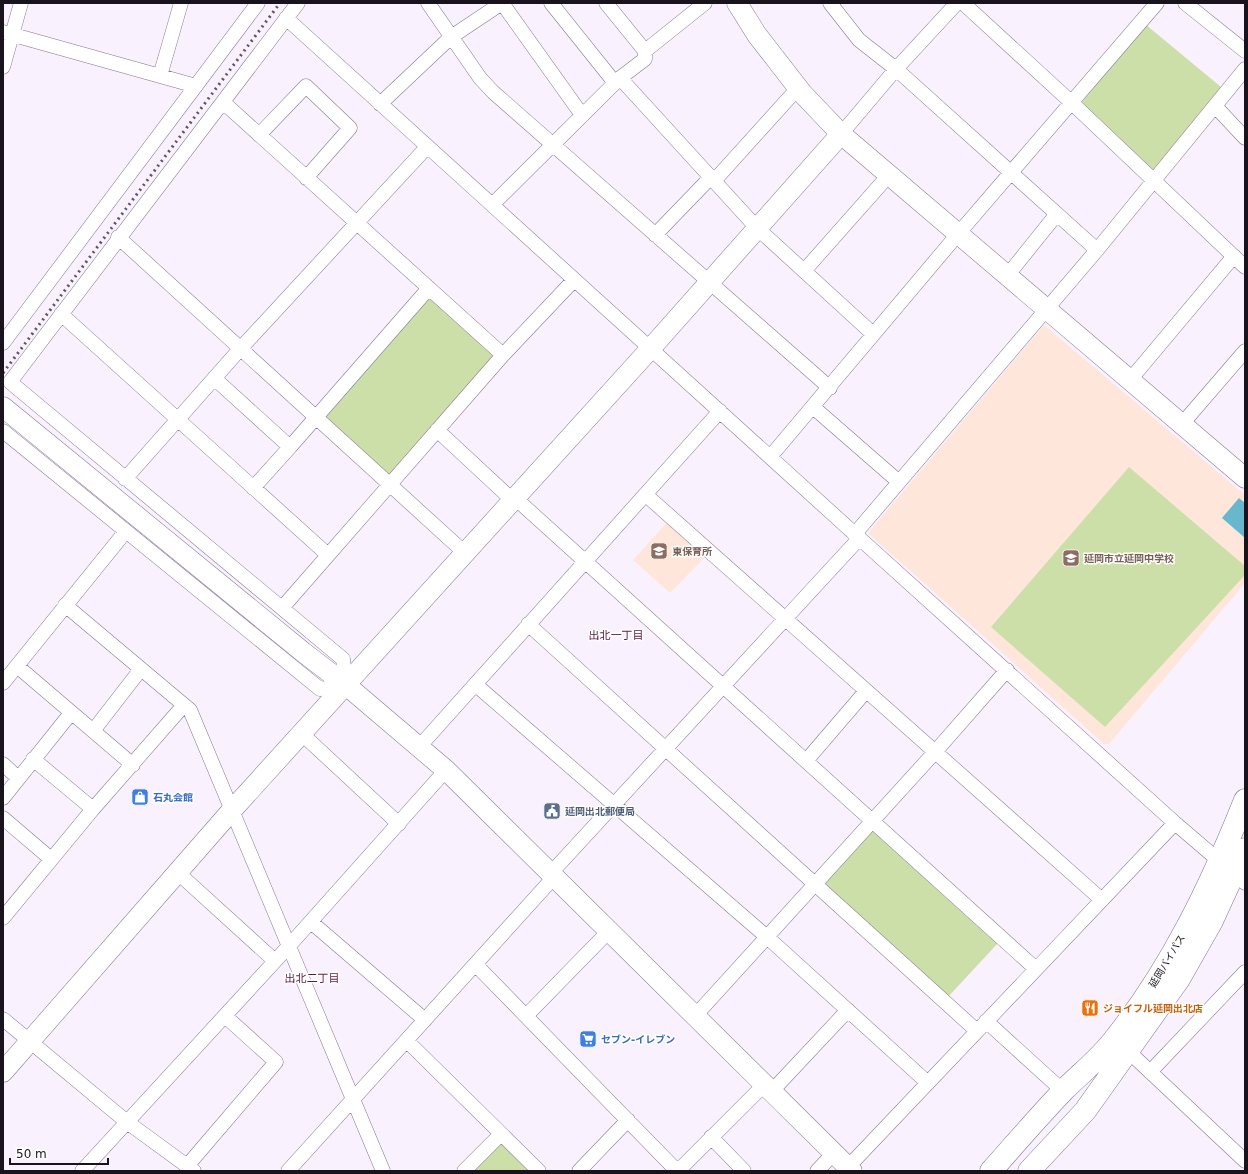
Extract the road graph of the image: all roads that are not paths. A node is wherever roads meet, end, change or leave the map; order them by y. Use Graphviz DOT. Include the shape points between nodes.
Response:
graph roads {
  1 [pos="21,3"];
  2 [pos="182,3"];
  3 [pos="258,3"];
  4 [pos="298,3"];
  5 [pos="428,3"];
  6 [pos="502,3"];
  7 [pos="551,3"];
  8 [pos="606,3"];
  9 [pos="705,3"];
  10 [pos="737,3"];
  11 [pos="830,3"];
  12 [pos="957,3"];
  13 [pos="962,3"];
  14 [pos="1157,3"];
  15 [pos="1185,3"];
  16 [pos="286,18"];
  17 [pos="8,34"];
  18 [pos="451,37"];
  19 [pos="645,51"];
  20 [pos="1245,51"];
  21 [pos="3,67"];
  22 [pos="896,69"];
  23 [pos="1245,70"];
  24 [pos="160,76"];
  25 [pos="618,80"];
  26 [pos="196,86"];
  27 [pos="798,88"];
  28 [pos="223,102"];
  29 [pos="1072,103"];
  30 [pos="380,104"];
  31 [pos="1215,106"];
  32 [pos="582,115"];
  33 [pos="841,134"];
  34 [pos="259,135"];
  35 [pos="1245,138"];
  36 [pos="552,145"];
  37 [pos="427,146"];
  38 [pos="1010,173"];
  39 [pos="889,175"];
  40 [pos="306,178"];
  41 [pos="712,179"];
  42 [pos="1153,180"];
  43 [pos="493,204"];
  44 [pos="1056,215"];
  45 [pos="356,222"];
  46 [pos="757,228"];
  47 [pos="958,234"];
  48 [pos="655,235"];
  49 [pos="118,237"];
  50 [pos="1097,250"];
  51 [pos="1234,256"];
  52 [pos="1245,267"];
  53 [pos="804,271"];
  54 [pos="1006,276"];
  55 [pos="574,280"];
  56 [pos="709,282"];
  57 [pos="429,288"];
  58 [pos="1046,309"];
  59 [pos="61,314"];
  60 [pos="873,334"];
  61 [pos="3,344"];
  62 [pos="241,348"];
  63 [pos="651,348"];
  64 [pos="1245,351"];
  65 [pos="503,355"];
  66 [pos="214,378"];
  67 [pos="1130,380"];
  68 [pos="830,388"];
  69 [pos="814,406"];
  70 [pos="3,407"];
  71 [pos="720,411"];
  72 [pos="315,417"];
  73 [pos="177,420"];
  74 [pos="1182,424"];
  75 [pos="437,430"];
  76 [pos="3,431"];
  77 [pos="290,447"];
  78 [pos="770,457"];
  79 [pos="1245,478"];
  80 [pos="125,479"];
  81 [pos="899,482"];
  82 [pos="389,485"];
  83 [pos="253,488"];
  84 [pos="646,495"];
  85 [pos="515,498"];
  86 [pos="126,531"];
  87 [pos="857,536"];
  88 [pos="465,553"];
  89 [pos="328,555"];
  90 [pos="585,562"];
  91 [pos="65,606"];
  92 [pos="282,608"];
  93 [pos="785,618"];
  94 [pos="528,624"];
  95 [pos="17,666"];
  96 [pos="141,669"];
  97 [pos="1007,670"];
  98 [pos="3,682"];
  99 [pos="346,685"];
  100 [pos="476,685"];
  101 [pos="724,687"];
  102 [pos="866,691"];
  103 [pos="184,705"];
  104 [pos="71,712"];
  105 [pos="93,731"];
  106 [pos="302,734"];
  107 [pos="420,747"];
  108 [pos="664,749"];
  109 [pos="935,752"];
  110 [pos="33,759"];
  111 [pos="806,762"];
  112 [pos="3,764"];
  113 [pos="133,765"];
  114 [pos="446,770"];
  115 [pos="18,778"];
  116 [pos="3,798"];
  117 [pos="1245,800"];
  118 [pos="614,803"];
  119 [pos="93,809"];
  120 [pos="232,810"];
  121 [pos="3,818"];
  122 [pos="872,821"];
  123 [pos="1176,823"];
  124 [pos="399,824"];
  125 [pos="1245,849"];
  126 [pos="51,859"];
  127 [pos="177,872"];
  128 [pos="1233,872"];
  129 [pos="553,874"];
  130 [pos="815,884"];
  131 [pos="1102,900"];
  132 [pos="3,918"];
  133 [pos="310,922"];
  134 [pos="609,931"];
  135 [pos="767,937"];
  136 [pos="288,947"];
  137 [pos="275,961"];
  138 [pos="476,965"];
  139 [pos="1036,969"];
  140 [pos="1245,972"];
  141 [pos="848,1010"];
  142 [pos="225,1016"];
  143 [pos="526,1016"];
  144 [pos="695,1016"];
  145 [pos="3,1019"];
  146 [pos="425,1020"];
  147 [pos="986,1021"];
  148 [pos="977,1032"];
  149 [pos="29,1041"];
  150 [pos="407,1041"];
  151 [pos="1128,1051"];
  152 [pos="3,1072"];
  153 [pos="1150,1072"];
  154 [pos="928,1083"];
  155 [pos="769,1088"];
  156 [pos="1063,1092"];
  157 [pos="354,1100"];
  158 [pos="628,1120"];
  159 [pos="126,1122"];
  160 [pos="501,1134"];
  161 [pos="712,1137"];
  162 [pos="1245,1161"];
  163 [pos="845,1164"];
  164 [pos="190,1168"];
  165 [pos="82,1171"];
  166 [pos="288,1171"];
  167 [pos="383,1171"];
  168 [pos="464,1171"];
  169 [pos="539,1171"];
  170 [pos="579,1171"];
  171 [pos="678,1171"];
  172 [pos="744,1171"];
  173 [pos="817,1171"];
  174 [pos="991,1171"];
  175 [pos="1029,1171"];
  1 -- 17 [label="street"];
  2 -- 24 [label="street"];
  3 -- 26 [label="street"];
  4 -- 16 [label="street"];
  5 -- 18 [label="street"];
  6 -- 18 [label="street"];
  6 -- 32 [label="street"];
  7 -- 25 [label="street"];
  8 -- 19 [label="street"];
  9 -- 19 [label="street"];
  10 -- 27 [label="street" via="757,35"];
  11 -- 22 [label="street" via="859,40"];
  12 -- 22 [label="street"];
  13 -- 29 [label="street"];
  14 -- 29 [label="street"];
  15 -- 20 [label="street"];
  16 -- 28 [label="street"];
  16 -- 30 [label="street"];
  17 -- 21 [label="street"];
  17 -- 24 [label="street"];
  18 -- 30 [label="street"];
  18 -- 36 [label="street" via="480,78"];
  19 -- 25 [label="street" via="645,59"];
  22 -- 33 [label="street"];
  22 -- 38 [label="street"];
  23 -- 31 [label="street"];
  24 -- 26 [label="street"];
  25 -- 32 [label="street"];
  25 -- 41 [label="street"];
  26 -- 61 [label="street"];
  27 -- 33 [label="street"];
  27 -- 41 [label="street"];
  28 -- 34 [label="street"];
  28 -- 49 [label="street"];
  29 -- 38 [label="street"];
  29 -- 42 [label="street"];
  30 -- 37 [label="street"];
  31 -- 35 [label="street"];
  31 -- 42 [label="street"];
  32 -- 36 [label="street"];
  33 -- 39 [label="street"];
  33 -- 46 [label="street"];
  34 -- 40 [label="street"];
  34 -- 40 [label="street" via="306,86 350,128"];
  36 -- 43 [label="street"];
  36 -- 48 [label="street"];
  37 -- 43 [label="street"];
  37 -- 45 [label="street"];
  38 -- 44 [label="street"];
  38 -- 47 [label="street"];
  39 -- 47 [label="street"];
  39 -- 53 [label="street"];
  40 -- 45 [label="street"];
  41 -- 46 [label="street"];
  41 -- 48 [label="street"];
  42 -- 50 [label="street"];
  42 -- 51 [label="street"];
  43 -- 55 [label="street"];
  44 -- 50 [label="street"];
  44 -- 54 [label="street"];
  45 -- 57 [label="street"];
  45 -- 62 [label="street"];
  46 -- 53 [label="street"];
  46 -- 56 [label="street"];
  47 -- 54 [label="street"];
  47 -- 60 [label="street"];
  48 -- 56 [label="street"];
  49 -- 59 [label="street"];
  49 -- 62 [label="street"];
  50 -- 58 [label="street"];
  51 -- 52 [label="street"];
  51 -- 67 [label="street"];
  53 -- 60 [label="street"];
  54 -- 58 [label="street"];
  55 -- 63 [label="street"];
  55 -- 65 [label="street"];
  56 -- 63 [label="street"];
  56 -- 68 [label="street"];
  57 -- 65 [label="street"];
  57 -- 72 [label="street"];
  58 -- 67 [label="street"];
  58 -- 81 [label="street"];
  59 -- 73 [label="street"];
  59 -- 80 [label="street" via="10,382"];
  60 -- 68 [label="street"];
  62 -- 66 [label="street"];
  62 -- 72 [label="street"];
  63 -- 71 [label="street"];
  63 -- 85 [label="street"];
  64 -- 74 [label="street"];
  65 -- 75 [label="street"];
  66 -- 73 [label="street"];
  66 -- 77 [label="street"];
  67 -- 74 [label="street"];
  68 -- 69 [label="street"];
  69 -- 78 [label="street"];
  69 -- 81 [label="street"];
  70 -- 99 [label="street"];
  71 -- 78 [label="street"];
  71 -- 84 [label="street"];
  72 -- 77 [label="street"];
  72 -- 82 [label="street"];
  73 -- 80 [label="street"];
  73 -- 83 [label="street"];
  74 -- 79 [label="street"];
  75 -- 82 [label="street"];
  75 -- 85 [label="street" via="508,496"];
  76 -- 86 [label="street"];
  77 -- 83 [label="street"];
  78 -- 87 [label="street"];
  80 -- 92 [label="street"];
  81 -- 87 [label="street" via="859,529"];
  82 -- 88 [label="street"];
  82 -- 89 [label="street"];
  83 -- 89 [label="street"];
  84 -- 90 [label="street"];
  84 -- 93 [label="street"];
  85 -- 88 [label="street"];
  85 -- 90 [label="street"];
  86 -- 91 [label="street"];
  86 -- 99 [label="street" via="320,689"];
  87 -- 93 [label="street" via="855,543"];
  87 -- 97 [label="street"];
  88 -- 99 [label="street"];
  89 -- 92 [label="street"];
  90 -- 94 [label="street"];
  90 -- 101 [label="street"];
  91 -- 95 [label="street"];
  91 -- 96 [label="street"];
  92 -- 99 [label="street" via="343,659"];
  93 -- 101 [label="street"];
  93 -- 102 [label="street"];
  94 -- 100 [label="street"];
  94 -- 108 [label="street"];
  95 -- 98 [label="street"];
  95 -- 104 [label="street"];
  96 -- 103 [label="street"];
  96 -- 105 [label="street"];
  97 -- 109 [label="street"];
  97 -- 123 [label="street"];
  99 -- 106 [label="street"];
  99 -- 107 [label="street"];
  100 -- 107 [label="street"];
  100 -- 118 [label="street"];
  101 -- 108 [label="street"];
  101 -- 111 [label="street"];
  102 -- 109 [label="street"];
  102 -- 111 [label="street"];
  103 -- 113 [label="street"];
  103 -- 120 [label="street" via="190,710"];
  104 -- 105 [label="street"];
  104 -- 110 [label="street"];
  105 -- 113 [label="street"];
  106 -- 120 [label="street"];
  106 -- 124 [label="street"];
  107 -- 114 [label="street"];
  108 -- 118 [label="street"];
  108 -- 130 [label="street"];
  109 -- 122 [label="street"];
  109 -- 131 [label="street"];
  110 -- 115 [label="street"];
  110 -- 119 [label="street"];
  111 -- 122 [label="street"];
  112 -- 115 [label="street"];
  113 -- 119 [label="street"];
  114 -- 124 [label="street"];
  114 -- 129 [label="street"];
  115 -- 116 [label="street"];
  117 -- 128 [label="highway, 延岡バイパス"];
  118 -- 129 [label="street"];
  118 -- 135 [label="street"];
  119 -- 126 [label="street"];
  120 -- 127 [label="street"];
  120 -- 136 [label="street"];
  121 -- 126 [label="street"];
  122 -- 130 [label="street"];
  122 -- 139 [label="street"];
  123 -- 128 [label="street"];
  123 -- 131 [label="street"];
  124 -- 133 [label="street"];
  125 -- 128 [label="highway, 延岡バイパス"];
  126 -- 132 [label="street"];
  127 -- 137 [label="street"];
  127 -- 149 [label="street"];
  128 -- 151 [label="highway, 延岡バイパス" via="1212,920 1179,980"];
  128 -- 156 [label="highway, 延岡バイパス" via="1193,918 1146,996 1113,1042"];
  129 -- 134 [label="street"];
  129 -- 138 [label="street"];
  130 -- 135 [label="street"];
  130 -- 148 [label="street"];
  131 -- 139 [label="street"];
  133 -- 136 [label="street"];
  133 -- 146 [label="street"];
  134 -- 143 [label="street"];
  134 -- 144 [label="street"];
  135 -- 141 [label="street"];
  135 -- 144 [label="street"];
  136 -- 137 [label="street"];
  136 -- 157 [label="street"];
  137 -- 142 [label="street"];
  138 -- 143 [label="street"];
  138 -- 146 [label="street"];
  139 -- 147 [label="street"];
  140 -- 153 [label="street"];
  141 -- 154 [label="street"];
  141 -- 155 [label="street"];
  142 -- 159 [label="street"];
  142 -- 164 [label="street" via="276,1062"];
  143 -- 158 [label="street"];
  144 -- 155 [label="street"];
  145 -- 149 [label="street"];
  146 -- 150 [label="street"];
  147 -- 148 [label="street"];
  147 -- 156 [label="street"];
  148 -- 154 [label="street"];
  149 -- 152 [label="street"];
  149 -- 159 [label="street"];
  150 -- 157 [label="street"];
  150 -- 160 [label="street"];
  151 -- 153 [label="street"];
  151 -- 175 [label="highway, 延岡バイパス" via="1085,1111"];
  153 -- 162 [label="street"];
  154 -- 163 [label="street"];
  155 -- 161 [label="street"];
  155 -- 163 [label="street"];
  156 -- 174 [label="highway, 延岡バイパス"];
  157 -- 166 [label="street"];
  157 -- 167 [label="street"];
  158 -- 170 [label="street"];
  158 -- 171 [label="street"];
  159 -- 164 [label="street"];
  159 -- 165 [label="street"];
  160 -- 168 [label="street"];
  160 -- 169 [label="street"];
  161 -- 171 [label="street"];
  161 -- 172 [label="street"];
  163 -- 173 [label="street"];
}
